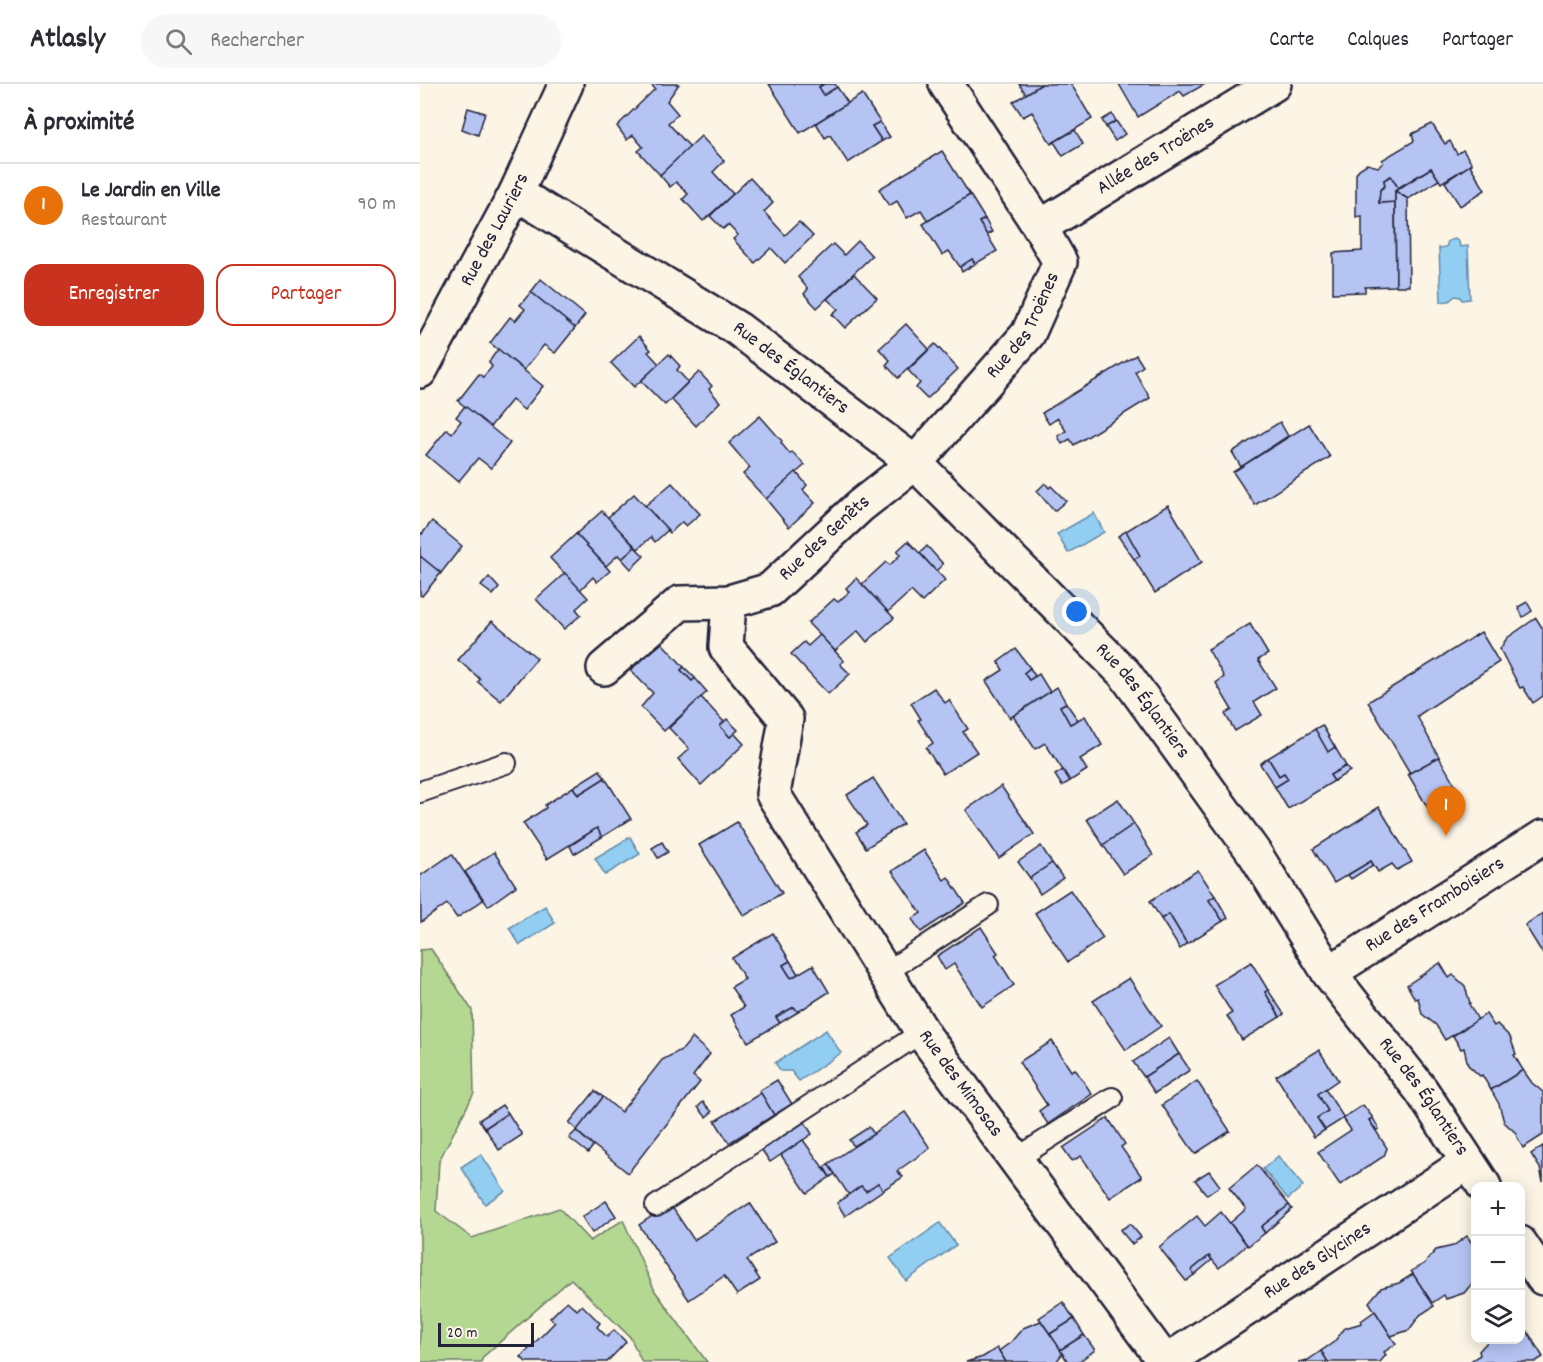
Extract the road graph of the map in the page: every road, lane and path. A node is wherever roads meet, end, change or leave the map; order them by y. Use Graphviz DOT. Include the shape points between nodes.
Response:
graph roads {
  1 [pos="566,84"];
  2 [pos="946,84"];
  3 [pos="1274,84"];
  4 [pos="516,193"];
  5 [pos="1040,227"];
  6 [pos="420,371"];
  7 [pos="915,463"];
  8 [pos="729,602"];
  9 [pos="604,668"];
  10 [pos="506,763"];
  11 [pos="420,792"];
  12 [pos="1543,837"];
  13 [pos="988,905"];
  14 [pos="885,973"];
  15 [pos="1329,973"];
  16 [pos="922,1032"];
  17 [pos="1112,1098"];
  18 [pos="1016,1160"];
  19 [pos="1476,1174"];
  20 [pos="656,1206"];
  21 [pos="1525,1249"];
  22 [pos="1543,1278"];
  23 [pos="1166,1362"];
  1 -- 4 [label="street, Rue des Lauriers"];
  2 -- 5 [label="street, Rue des Troënes"];
  3 -- 5 [label="street, Allée des Troënes"];
  4 -- 6 [label="street, Rue des Lauriers"];
  4 -- 7 [label="street, Rue des Églantiers" via="738,329"];
  5 -- 7 [label="street, Rue des Troënes" via="1060,262 1028,334"];
  7 -- 8 [label="street, Rue des Genêts" via="860,506 770,590"];
  7 -- 15 [label="street, Rue des Églantiers" via="1125,674 1255,854"];
  8 -- 9 [label="street, Rue des Genêts" via="680,603"];
  8 -- 14 [label="street, Rue des Mimosas" via="726,646 786,719 773,794"];
  10 -- 11 [label="lane"];
  12 -- 15 [label="street, Rue des Framboisiers"];
  13 -- 14 [label="lane"];
  14 -- 16 [label="street, Rue des Mimosas"];
  15 -- 19 [label="street, Rue des Églantiers" via="1421,1090"];
  16 -- 18 [label="street, Rue des Mimosas"];
  16 -- 20 [label="lane"];
  17 -- 18 [label="lane"];
  18 -- 23 [label="street, Rue des Mimosas"];
  19 -- 23 [label="street, Rue des Glycines"];
  21 -- 22 [label="street"];
}
